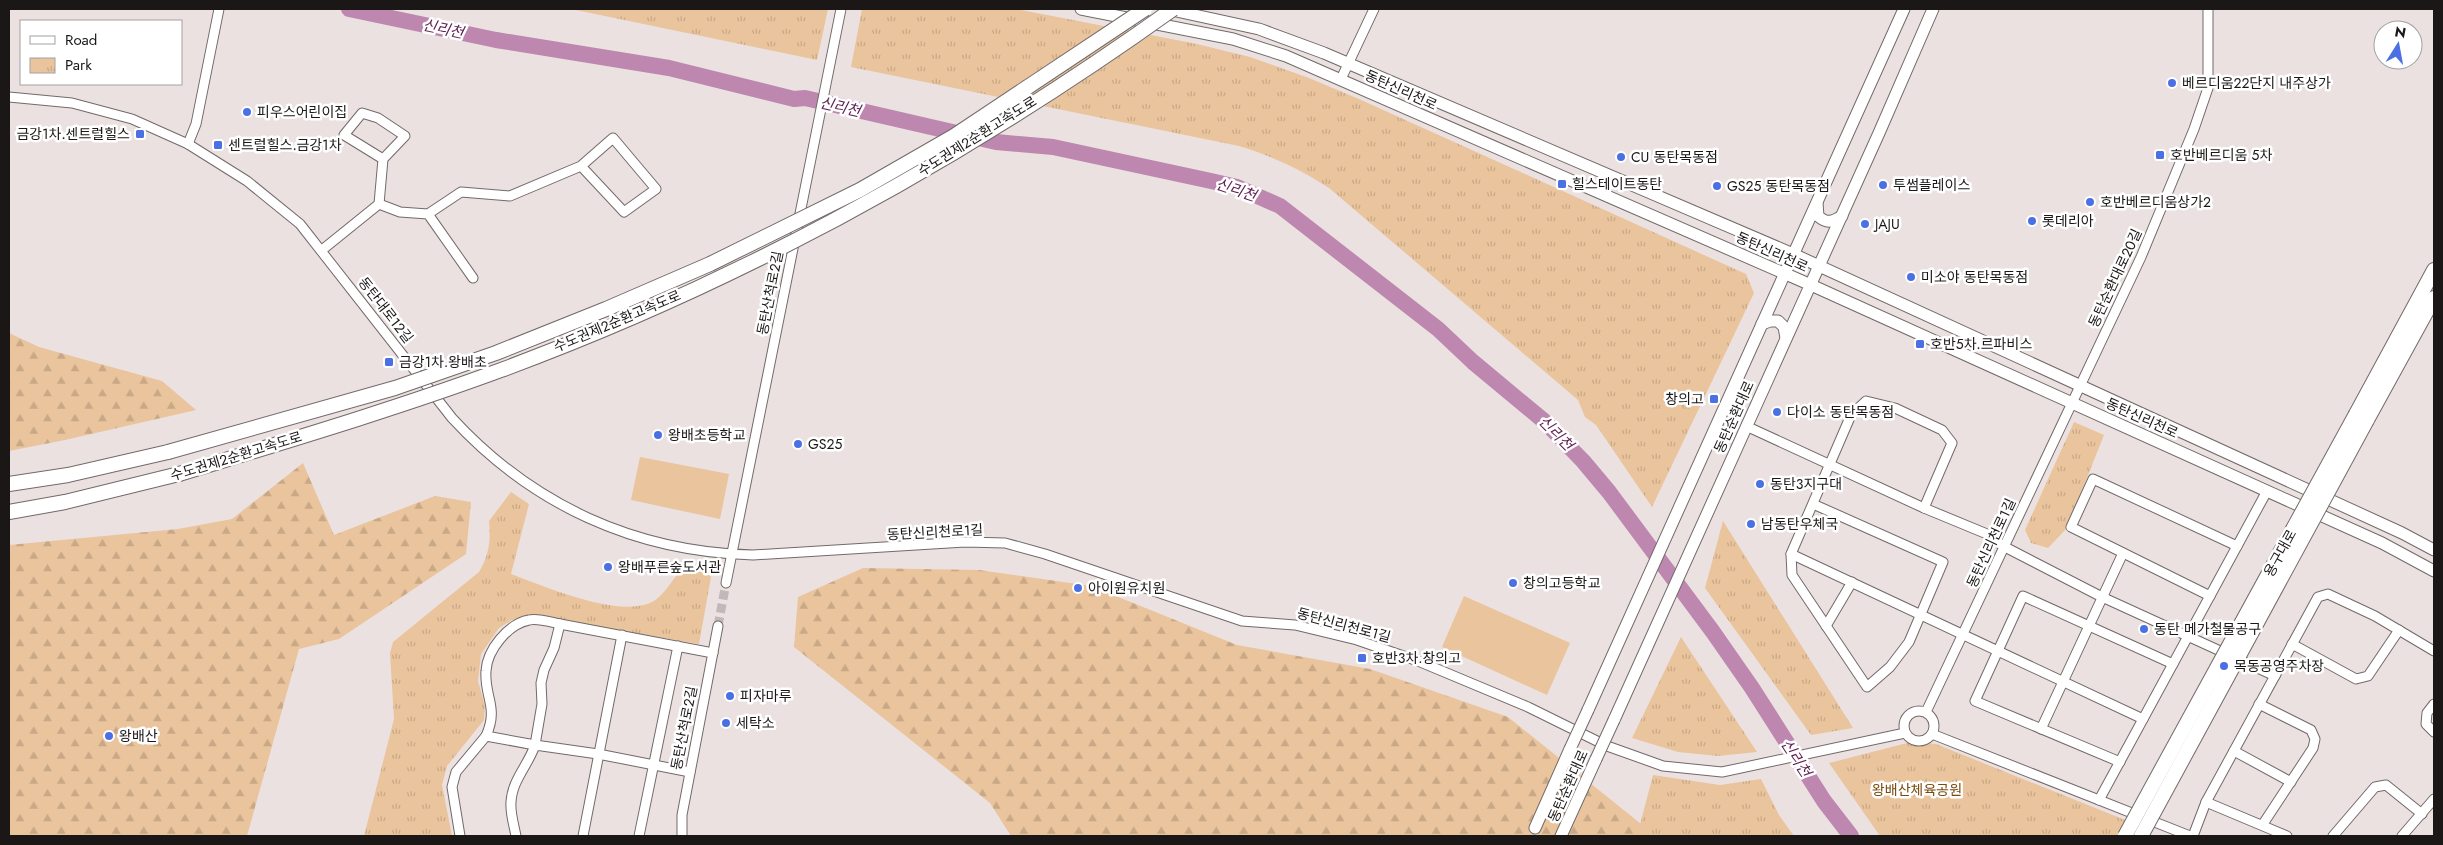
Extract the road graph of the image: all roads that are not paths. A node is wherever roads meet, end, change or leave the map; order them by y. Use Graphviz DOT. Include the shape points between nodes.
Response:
graph roads {
  1 [pos="218,9"];
  2 [pos="841,9"];
  3 [pos="1081,9"];
  4 [pos="1145,9"];
  5 [pos="1167,9"];
  6 [pos="1173,9"];
  7 [pos="1374,9"];
  8 [pos="1904,9"];
  9 [pos="1933,9"];
  10 [pos="2208,9"];
  11 [pos="1296,41"];
  12 [pos="1286,56"];
  13 [pos="1348,63"];
  14 [pos="1341,79"];
  15 [pos="1401,86"];
  16 [pos="9,98"];
  17 [pos="1391,101"];
  18 [pos="188,144"];
  19 [pos="383,159"];
  20 [pos="582,166"];
  21 [pos="1817,201"];
  22 [pos="379,204"];
  23 [pos="428,214"];
  24 [pos="1842,216"];
  25 [pos="1730,227"];
  26 [pos="1721,246"];
  27 [pos="322,250"];
  28 [pos="1793,254"];
  29 [pos="1819,266"];
  30 [pos="2434,270"];
  31 [pos="1784,274"];
  32 [pos="473,278"];
  33 [pos="1811,285"];
  34 [pos="1876,292"];
  35 [pos="2434,298"];
  36 [pos="1867,310"];
  37 [pos="1762,324"];
  38 [pos="1786,338"];
  39 [pos="2081,385"];
  40 [pos="2072,402"];
  41 [pos="2362,417"];
  42 [pos="1746,426"];
  43 [pos="1830,465"];
  44 [pos="9,484"];
  45 [pos="2267,491"];
  46 [pos="1813,504"];
  47 [pos="1924,508"];
  48 [pos="9,512"];
  49 [pos="2003,546"];
  50 [pos="2237,546"];
  51 [pos="2434,550"];
  52 [pos="2123,553"];
  53 [pos="1791,554"];
  54 [pos="732,555"];
  55 [pos="2434,571"];
  56 [pos="1852,582"];
  57 [pos="726,583"];
  58 [pos="2210,596"];
  59 [pos="2102,597"];
  60 [pos="1921,614"];
  61 [pos="560,624"];
  62 [pos="718,626"];
  63 [pos="1826,626"];
  64 [pos="2089,626"];
  65 [pos="2399,630"];
  66 [pos="622,635"];
  67 [pos="1964,635"];
  68 [pos="2188,635"];
  69 [pos="2292,644"];
  70 [pos="678,646"];
  71 [pos="1998,651"];
  72 [pos="2434,651"];
  73 [pos="713,654"];
  74 [pos="2173,664"];
  75 [pos="2275,676"];
  76 [pos="2063,681"];
  77 [pos="2259,704"];
  78 [pos="2434,704"];
  79 [pos="1926,712"];
  80 [pos="2143,719"];
  81 [pos="2041,728"];
  82 [pos="2434,732"];
  83 [pos="1905,733"];
  84 [pos="1932,734"];
  85 [pos="486,736"];
  86 [pos="535,745"];
  87 [pos="2234,751"];
  88 [pos="598,754"];
  89 [pos="2120,762"];
  90 [pos="654,764"];
  91 [pos="690,772"];
  92 [pos="2291,782"];
  93 [pos="2434,798"];
  94 [pos="2099,800"];
  95 [pos="2206,802"];
  96 [pos="2422,814"];
  97 [pos="2263,824"];
  98 [pos="1535,828"];
  99 [pos="460,836"];
  100 [pos="516,836"];
  101 [pos="583,836"];
  102 [pos="639,836"];
  103 [pos="682,836"];
  104 [pos="1562,836"];
  105 [pos="2125,836"];
  106 [pos="2141,836"];
  107 [pos="2191,836"];
  108 [pos="2287,836"];
  109 [pos="2333,836"];
  110 [pos="2402,836"];
  1 -- 18 [label="street" via="196,124"];
  2 -- 54 [label="street, 동탄산척로2길"];
  3 -- 12 [label="main road, 동탄신리천로" via="1233,39"];
  4 -- 44 [label="highway, 수도권제2순환고속도로, bridge" via="954,136 860,190 710,264 606,310 395,388 168,452 68,475"];
  5 -- 11 [label="main road, 동탄신리천로" via="1223,20"];
  6 -- 48 [label="highway, 수도권제2순환고속도로, bridge" via="1124,44 945,157 854,210 722,276 503,369 400,406 179,474"];
  7 -- 13 [label="street"];
  8 -- 21 [label="main road, 동탄순환대로"];
  9 -- 24 [label="main road, 동탄순환대로"];
  10 -- 39 [label="street, 동탄순환대로20길" via="2208,88 2141,257"];
  11 -- 12 [label="main road" via="1299,52 1295,56"];
  11 -- 13 [label="main road, 동탄신리천로"];
  12 -- 14 [label="main road, 동탄신리천로"];
  13 -- 14 [label="street"];
  13 -- 15 [label="main road, 동탄신리천로"];
  14 -- 17 [label="main road, 동탄신리천로"];
  15 -- 17 [label="main road" via="1387,88"];
  15 -- 25 [label="main road, 동탄신리천로"];
  16 -- 18 [label="street, 동탄대로12길" via="50,100 97,108 132,119"];
  17 -- 26 [label="main road, 동탄신리천로"];
  18 -- 27 [label="street, 동탄대로12길" via="278,205"];
  19 -- 19 [label="street" via="405,136 378,118 362,113 344,135"];
  19 -- 22 [label="street"];
  20 -- 20 [label="street" via="624,212 656,189 613,138"];
  20 -- 23 [label="street" via="510,196 461,192"];
  21 -- 24 [label="main road" via="1818,216 1824,221 1831,222"];
  21 -- 28 [label="main road, 동탄순환대로"];
  22 -- 23 [label="street" via="400,212"];
  22 -- 27 [label="street"];
  23 -- 32 [label="street"];
  24 -- 29 [label="main road, 동탄순환대로"];
  25 -- 26 [label="main road" via="1735,234 1734,240"];
  25 -- 28 [label="main road, 동탄신리천로"];
  26 -- 31 [label="main road, 동탄신리천로"];
  27 -- 54 [label="street, 동탄대로12길" via="452,418 480,448 518,479 596,523 665,544"];
  28 -- 29 [label="main road, 동탄신리천로"];
  28 -- 31 [label="main road, 동탄순환대로"];
  29 -- 33 [label="main road, 동탄순환대로"];
  29 -- 34 [label="main road, 동탄신리천로"];
  30 -- 41 [label="highway, 용구대로"];
  31 -- 33 [label="main road, 동탄신리천로"];
  31 -- 37 [label="main road, 동탄순환대로"];
  33 -- 36 [label="main road, 동탄신리천로"];
  33 -- 38 [label="main road, 동탄순환대로"];
  34 -- 36 [label="main road" via="1865,292 1861,297"];
  34 -- 39 [label="main road, 동탄신리천로"];
  35 -- 41 [label="highway, 용구대로"];
  36 -- 40 [label="main road, 동탄신리천로"];
  37 -- 38 [label="main road" via="1778,321 1784,327"];
  37 -- 98 [label="main road, 동탄순환대로, bridge"];
  38 -- 42 [label="main road, 동탄순환대로"];
  39 -- 40 [label="street, 동탄신리천로1길"];
  39 -- 51 [label="main road, 동탄신리천로"];
  40 -- 45 [label="main road, 동탄신리천로"];
  40 -- 49 [label="street, 동탄신리천로1길"];
  41 -- 105 [label="highway, 용구대로, bridge"];
  41 -- 106 [label="highway, 용구대로, bridge"];
  42 -- 43 [label="street"];
  42 -- 104 [label="main road, 동탄순환대로, bridge"];
  43 -- 46 [label="street"];
  43 -- 47 [label="street"];
  43 -- 47 [label="street" via="1851,415 1866,401 1895,408 1942,430 1952,443"];
  45 -- 50 [label="street"];
  45 -- 55 [label="main road, 동탄신리천로" via="2382,543"];
  46 -- 53 [label="street"];
  46 -- 60 [label="street" via="1943,562"];
  47 -- 49 [label="street" via="1987,534"];
  49 -- 59 [label="street"];
  49 -- 67 [label="street, 동탄신리천로1길"];
  50 -- 52 [label="street" via="2093,479 2071,527"];
  50 -- 58 [label="street"];
  52 -- 58 [label="street"];
  52 -- 59 [label="street"];
  53 -- 56 [label="street"];
  53 -- 63 [label="street" via="1792,575"];
  54 -- 57 [label="street, 동탄산척로2길"];
  54 -- 83 [label="street, 동탄신리천로1길" via="964,542 1006,543 1242,621 1296,625 1357,640 1446,673 1528,707 1607,746 1663,766 1722,772"];
  56 -- 60 [label="street"];
  56 -- 63 [label="street"];
  58 -- 68 [label="street"];
  59 -- 64 [label="street"];
  59 -- 68 [label="street"];
  60 -- 63 [label="street" via="1909,642 1867,687"];
  60 -- 67 [label="street"];
  61 -- 66 [label="street"];
  61 -- 85 [label="street" via="530,620 516,625 502,637 489,656 486,670 492,713"];
  61 -- 86 [label="street" via="541,683 542,704"];
  62 -- 73 [label="street, 동탄산척로2길"];
  64 -- 71 [label="street" via="2023,596"];
  64 -- 74 [label="street"];
  64 -- 76 [label="street"];
  65 -- 69 [label="street" via="2368,676 2356,679"];
  65 -- 69 [label="street" via="2328,594 2318,597"];
  65 -- 72 [label="street"];
  66 -- 70 [label="street"];
  66 -- 88 [label="street"];
  67 -- 71 [label="street"];
  67 -- 79 [label="street, 동탄신리천로1길"];
  68 -- 74 [label="street"];
  68 -- 75 [label="street"];
  69 -- 75 [label="street"];
  70 -- 73 [label="street"];
  70 -- 90 [label="street"];
  71 -- 76 [label="street"];
  71 -- 81 [label="street" via="1975,701"];
  73 -- 91 [label="street, 동탄산척로2길"];
  74 -- 80 [label="street"];
  75 -- 77 [label="street"];
  76 -- 80 [label="street"];
  76 -- 81 [label="street"];
  77 -- 87 [label="street"];
  77 -- 92 [label="street" via="2311,730 2316,739"];
  78 -- 82 [label="street" via="2427,713 2426,724"];
  79 -- 83 [label="street" via="1916,711 1908,716 1904,724"];
  79 -- 84 [label="street" via="1934,724"];
  80 -- 89 [label="street"];
  81 -- 89 [label="street"];
  83 -- 84 [label="street, 동탄신리천로1길" via="1912,740 1921,742"];
  84 -- 94 [label="street"];
  85 -- 86 [label="street"];
  85 -- 99 [label="street" via="456,772 452,787"];
  86 -- 88 [label="street"];
  86 -- 100 [label="street" via="512,791"];
  87 -- 92 [label="street"];
  87 -- 95 [label="street"];
  88 -- 90 [label="street"];
  88 -- 101 [label="street"];
  89 -- 94 [label="street"];
  90 -- 91 [label="street"];
  90 -- 102 [label="street"];
  91 -- 103 [label="street, 동탄산척로2길" via="682,815"];
  92 -- 97 [label="street"];
  93 -- 96 [label="street"];
  94 -- 107 [label="street"];
  95 -- 97 [label="street"];
  95 -- 107 [label="street"];
  96 -- 109 [label="street" via="2386,785 2375,787"];
  96 -- 110 [label="street"];
  97 -- 108 [label="street"];
}
